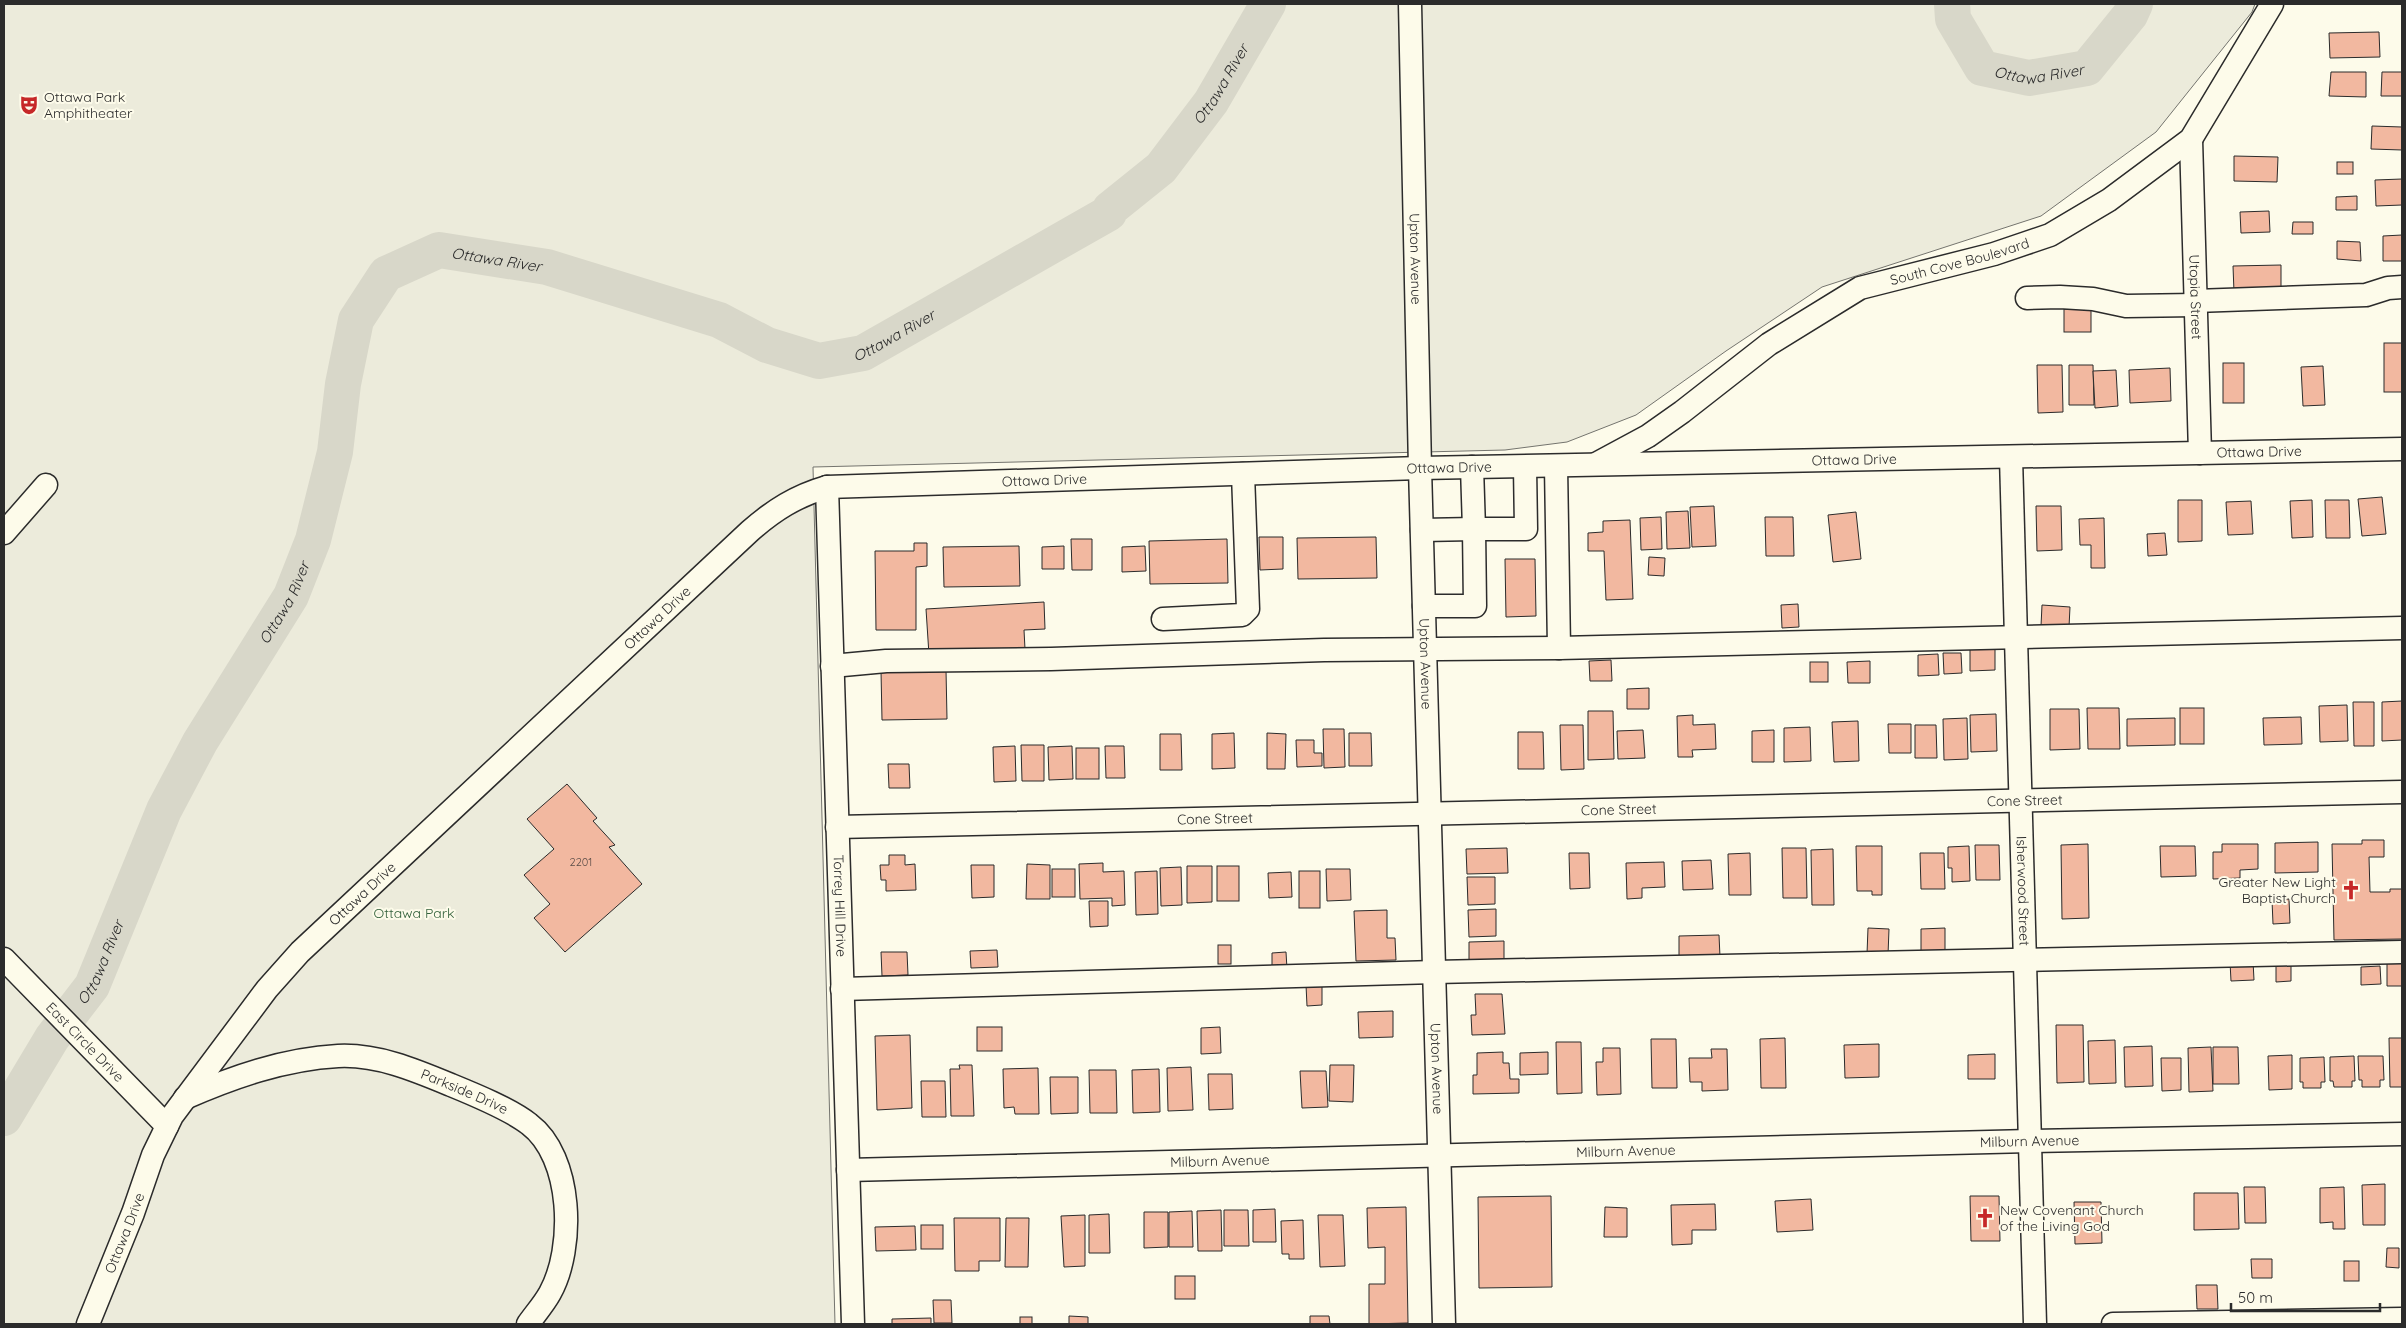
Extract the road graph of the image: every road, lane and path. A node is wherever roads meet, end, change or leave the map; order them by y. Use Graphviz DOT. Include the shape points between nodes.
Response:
graph roads {
  1 [pos="1410,4"];
  2 [pos="2272,4"];
  3 [pos="2191,139"];
  4 [pos="2402,287"];
  5 [pos="2027,298"];
  6 [pos="2196,303"];
  7 [pos="2402,449"];
  8 [pos="2200,453"];
  9 [pos="2012,457"];
  10 [pos="1594,465"];
  11 [pos="1556,466"];
  12 [pos="1472,467"];
  13 [pos="1525,467"];
  14 [pos="1420,468"];
  15 [pos="1242,474"];
  16 [pos="46,485"];
  17 [pos="826,486"];
  18 [pos="1474,529"];
  19 [pos="1422,530"];
  20 [pos="4,533"];
  21 [pos="1424,606"];
  22 [pos="1163,619"];
  23 [pos="2402,628"];
  24 [pos="2017,636"];
  25 [pos="1426,648"];
  26 [pos="1559,648"];
  27 [pos="832,666"];
  28 [pos="2402,792"];
  29 [pos="2022,801"];
  30 [pos="1431,814"];
  31 [pos="837,828"];
  32 [pos="2402,952"];
  33 [pos="4,959"];
  34 [pos="2025,960"];
  35 [pos="1435,972"];
  36 [pos="842,989"];
  37 [pos="185,1098"];
  38 [pos="167,1126"];
  39 [pos="2402,1134"];
  40 [pos="2030,1141"];
  41 [pos="1440,1155"];
  42 [pos="848,1170"];
  43 [pos="2402,1319"];
  44 [pos="88,1324"];
  45 [pos="528,1324"];
  46 [pos="853,1324"];
  47 [pos="1444,1324"];
  48 [pos="2034,1324"];
  49 [pos="2113,1324"];
  1 -- 14 [label="street, Upton Avenue"];
  2 -- 3 [label="street, South Cove Boulevard"];
  3 -- 6 [label="street, Utopia Street"];
  3 -- 10 [label="street, South Cove Boulevard" via="2109,200 2050,235 1994,254 1860,288 1769,344 1648,436"];
  4 -- 6 [label="street" via="2366,295"];
  5 -- 6 [label="street" via="2068,297 2126,306"];
  6 -- 8 [label="street, Utopia Street"];
  7 -- 8 [label="street, Ottawa Drive"];
  8 -- 9 [label="street, Ottawa Drive"];
  9 -- 10 [label="street, Ottawa Drive"];
  9 -- 24 [label="street, Isherwood Street"];
  10 -- 11 [label="street, Ottawa Drive"];
  11 -- 13 [label="street, Ottawa Drive"];
  11 -- 26 [label="street"];
  12 -- 13 [label="street, Ottawa Drive"];
  12 -- 14 [label="street, Ottawa Drive"];
  12 -- 18 [label="street"];
  13 -- 18 [label="street" via="1526,529"];
  14 -- 15 [label="street, Ottawa Drive"];
  14 -- 19 [label="street, Upton Avenue"];
  15 -- 17 [label="street, Ottawa Drive"];
  15 -- 22 [label="street" via="1248,609 1242,615"];
  16 -- 20 [label="street"];
  17 -- 27 [label="street, Torrey Hill Drive"];
  17 -- 37 [label="street, Ottawa Drive" via="802,494 777,508 750,530 300,952 267,989"];
  18 -- 19 [label="street"];
  18 -- 21 [label="street" via="1475,606"];
  19 -- 21 [label="street, Upton Avenue"];
  21 -- 25 [label="street, Upton Avenue"];
  23 -- 24 [label="street"];
  24 -- 26 [label="street"];
  24 -- 29 [label="street, Isherwood Street"];
  25 -- 26 [label="street"];
  25 -- 27 [label="street" via="886,661"];
  25 -- 30 [label="street, Upton Avenue"];
  27 -- 31 [label="street, Torrey Hill Drive"];
  28 -- 29 [label="street, Cone Street"];
  29 -- 30 [label="street, Cone Street"];
  29 -- 34 [label="street, Isherwood Street"];
  30 -- 31 [label="street, Cone Street"];
  30 -- 35 [label="street, Upton Avenue"];
  31 -- 36 [label="street, Torrey Hill Drive"];
  32 -- 34 [label="street"];
  33 -- 38 [label="street, East Circle Drive"];
  34 -- 35 [label="street"];
  34 -- 40 [label="street, Isherwood Street"];
  35 -- 36 [label="street"];
  35 -- 41 [label="street, Upton Avenue"];
  36 -- 42 [label="street, Torrey Hill Drive"];
  37 -- 38 [label="street, Ottawa Drive"];
  37 -- 45 [label="street, Parkside Drive" via="231,1078 269,1068 320,1058 357,1056 424,1073 529,1123 552,1152 558,1167 564,1187 565,1229 559,1268 550,1292"];
  38 -- 44 [label="street, Ottawa Drive"];
  39 -- 40 [label="street, Milburn Avenue"];
  40 -- 41 [label="street, Milburn Avenue"];
  40 -- 48 [label="street, Isherwood Street"];
  41 -- 42 [label="street, Milburn Avenue"];
  41 -- 47 [label="street, Upton Avenue"];
  42 -- 46 [label="street, Torrey Hill Drive"];
  43 -- 49 [label="street"];
}
